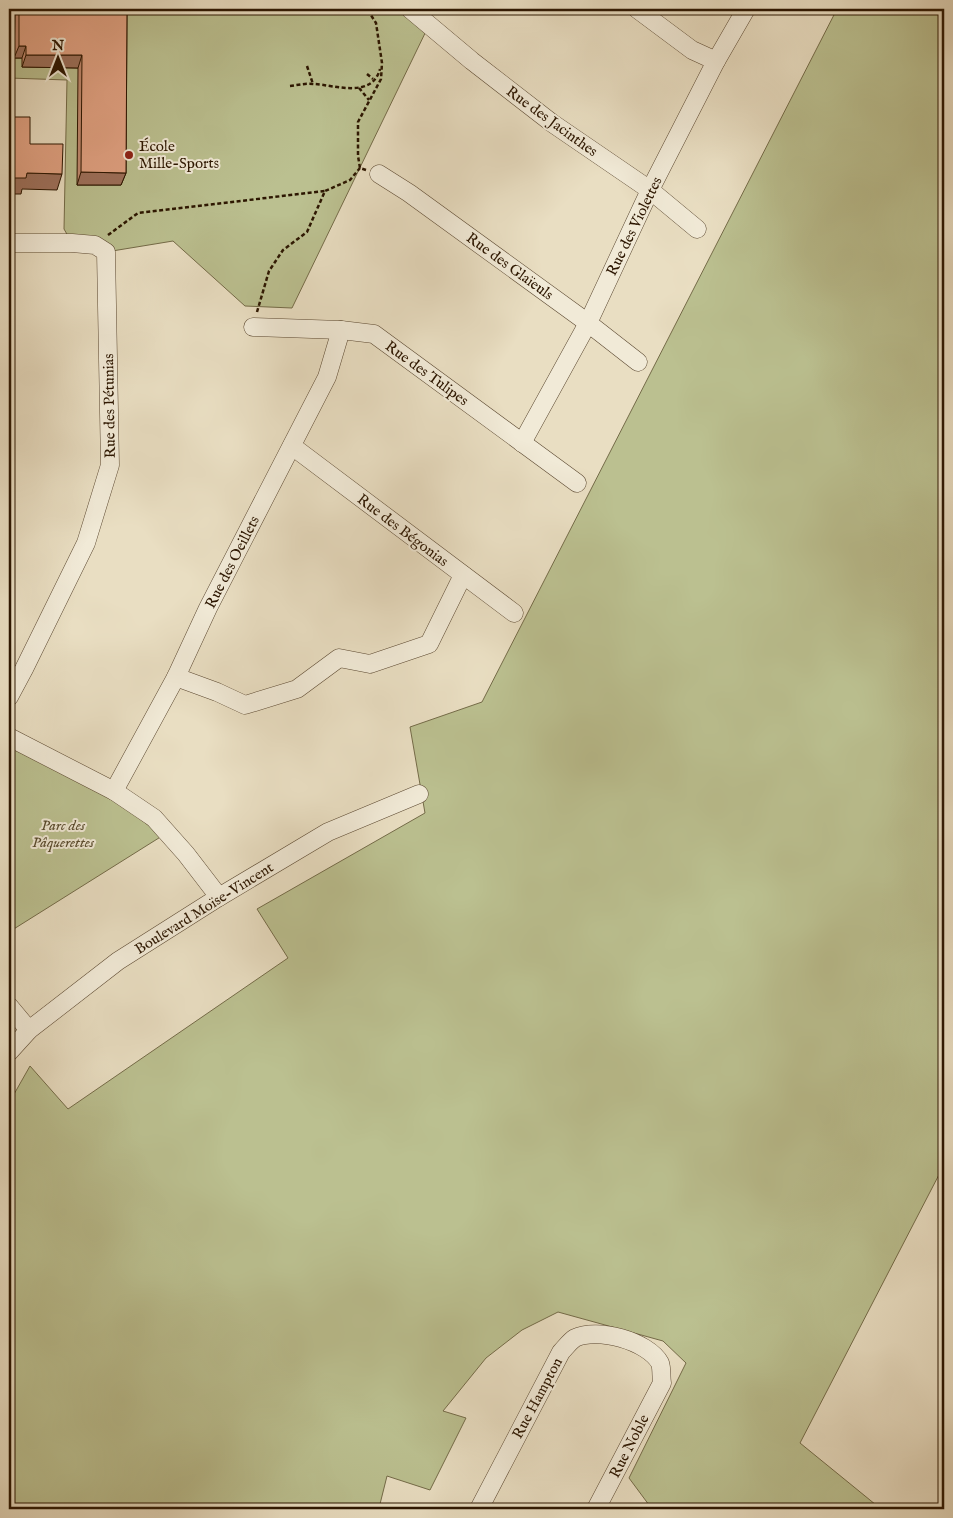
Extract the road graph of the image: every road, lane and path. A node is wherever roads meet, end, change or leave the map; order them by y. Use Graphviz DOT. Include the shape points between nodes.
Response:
graph roads {
  1 [pos="367,9"];
  2 [pos="410,9"];
  3 [pos="637,9"];
  4 [pos="746,9"];
  5 [pos="716,61"];
  6 [pos="382,63"];
  7 [pos="307,66"];
  8 [pos="367,74"];
  9 [pos="374,79"];
  10 [pos="313,84"];
  11 [pos="290,86"];
  12 [pos="359,88"];
  13 [pos="369,100"];
  14 [pos="360,168"];
  15 [pos="379,174"];
  16 [pos="650,190"];
  17 [pos="326,191"];
  18 [pos="697,229"];
  19 [pos="9,243"];
  20 [pos="94,245"];
  21 [pos="588,323"];
  22 [pos="253,327"];
  23 [pos="341,330"];
  24 [pos="638,362"];
  25 [pos="522,443"];
  26 [pos="292,446"];
  27 [pos="577,483"];
  28 [pos="463,575"];
  29 [pos="514,613"];
  30 [pos="176,677"];
  31 [pos="9,697"];
  32 [pos="9,737"];
  33 [pos="114,790"];
  34 [pos="419,794"];
  35 [pos="219,897"];
  36 [pos="9,1006"];
  37 [pos="29,1030"];
  38 [pos="9,1052"];
  39 [pos="662,1383"];
  40 [pos="479,1509"];
  41 [pos="596,1509"];
  1 -- 6 [label="path" via="376,23"];
  2 -- 16 [label="street, Rue des Jacinthes" via="552,123"];
  3 -- 5 [label="street" via="692,50"];
  4 -- 5 [label="street, Rue des Violettes"];
  5 -- 16 [label="street, Rue des Violettes"];
  6 -- 9 [label="path"];
  6 -- 13 [label="path" via="381,79"];
  7 -- 10 [label="path"];
  8 -- 9 [label="path"];
  9 -- 12 [label="path"];
  10 -- 11 [label="path"];
  10 -- 12 [label="path"];
  12 -- 13 [label="path"];
  13 -- 14 [label="path" via="358,122"];
  14 -- 15 [label="path"];
  14 -- 17 [label="path" via="350,180"];
  15 -- 21 [label="street, Rue des Glaïeuls"];
  16 -- 18 [label="street, Rue des Jacinthes"];
  16 -- 21 [label="street, Rue des Violettes"];
  17 -- 20 [label="path" via="138,213"];
  17 -- 22 [label="path" via="307,232 283,250 269,271"];
  19 -- 20 [label="street"];
  20 -- 31 [label="street, Rue des Pétunias" via="106,252 110,465 86,543"];
  21 -- 24 [label="street, Rue des Glaïeuls"];
  21 -- 25 [label="street, Rue des Violettes"];
  22 -- 23 [label="street, Rue des Tulipes"];
  23 -- 25 [label="street, Rue des Tulipes" via="374,334"];
  23 -- 26 [label="street, Rue des Oeillets" via="327,377"];
  25 -- 27 [label="street, Rue des Tulipes"];
  26 -- 28 [label="street, Rue des Bégonias"];
  26 -- 30 [label="street, Rue des Oeillets"];
  28 -- 29 [label="street, Rue des Bégonias"];
  28 -- 30 [label="street" via="429,644 421,647 370,664 339,658 297,689 245,705"];
  30 -- 33 [label="street, Rue des Oeillets"];
  32 -- 33 [label="street"];
  33 -- 35 [label="street" via="154,818"];
  34 -- 35 [label="street, Boulevard Moïse-Vincent" via="328,832"];
  35 -- 37 [label="street, Boulevard Moïse-Vincent" via="118,961"];
  36 -- 37 [label="street"];
  37 -- 38 [label="street, Boulevard Moïse-Vincent"];
  39 -- 40 [label="street, Rue Hampton" via="660,1364 650,1350 619,1337 596,1334 574,1338 561,1352"];
  39 -- 41 [label="street, Rue Noble"];
}
